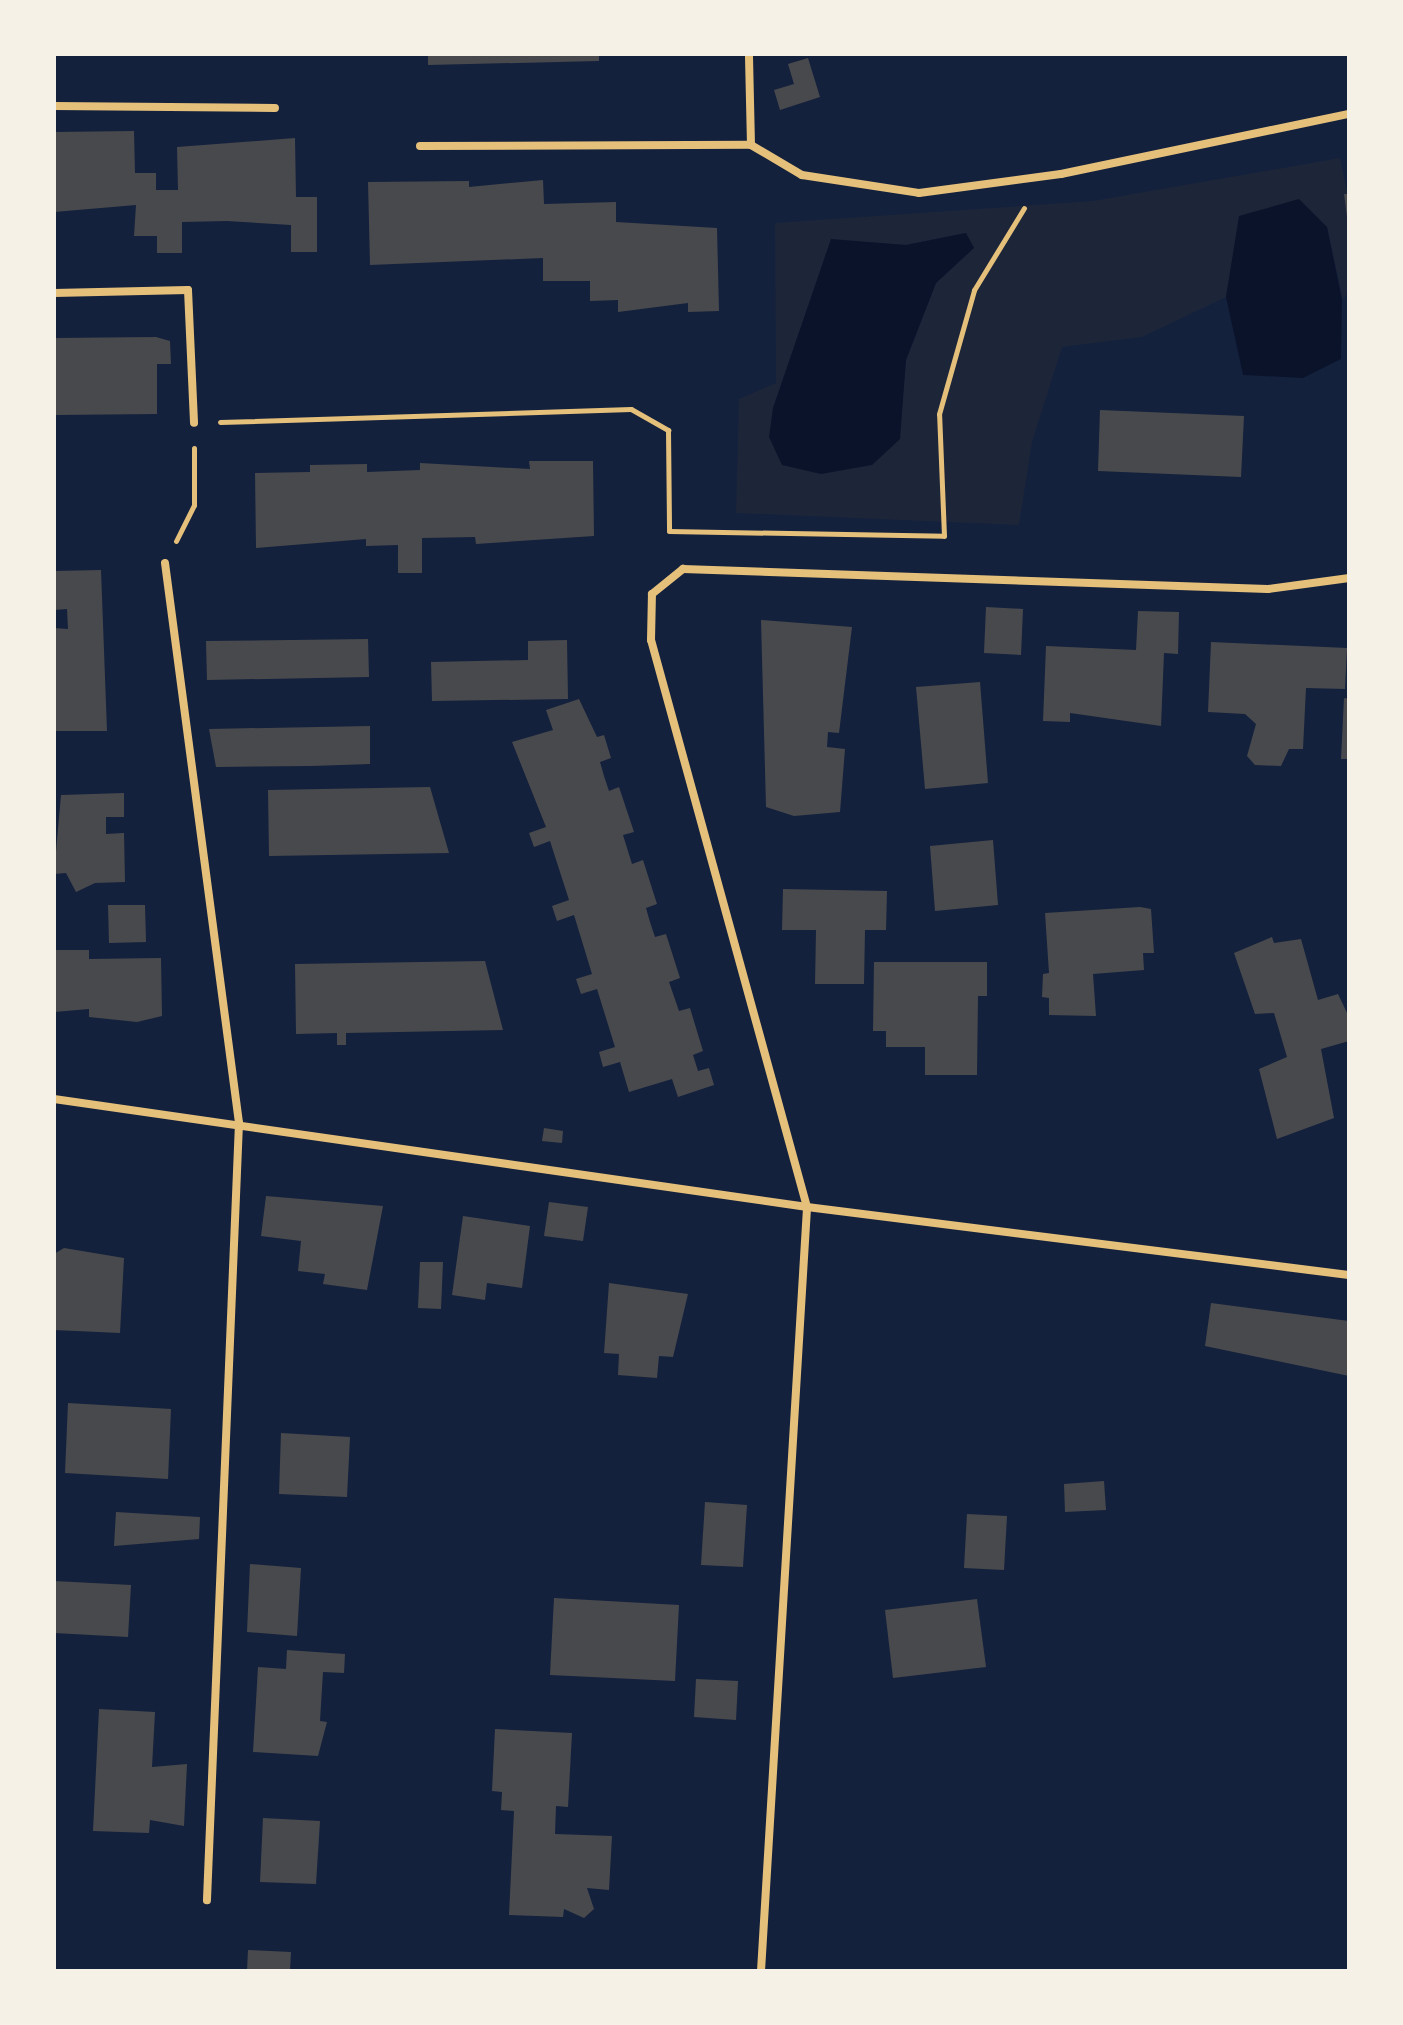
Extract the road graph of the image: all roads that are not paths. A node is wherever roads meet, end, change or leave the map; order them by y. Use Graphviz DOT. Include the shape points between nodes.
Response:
graph roads {
  1 [pos="749,54"];
  2 [pos="54,106"];
  3 [pos="275,108"];
  4 [pos="1349,114"];
  5 [pos="751,145"];
  6 [pos="420,146"];
  7 [pos="54,293"];
  8 [pos="194,423"];
  9 [pos="165,563"];
  10 [pos="1349,578"];
  11 [pos="54,1099"];
  12 [pos="239,1123"];
  13 [pos="807,1207"];
  14 [pos="1349,1275"];
  15 [pos="207,1900"];
  16 [pos="761,1971"];
  1 -- 5 [label="street"];
  2 -- 3 [label="street"];
  4 -- 5 [label="street" via="1043,176 919,193 802,175"];
  5 -- 6 [label="street"];
  7 -- 8 [label="street" via="188,290"];
  9 -- 12 [label="street"];
  10 -- 13 [label="street" via="1268,589 683,569 652,594 651,640"];
  11 -- 12 [label="street"];
  12 -- 13 [label="street"];
  12 -- 15 [label="street"];
  13 -- 14 [label="street"];
  13 -- 16 [label="street"];
}
